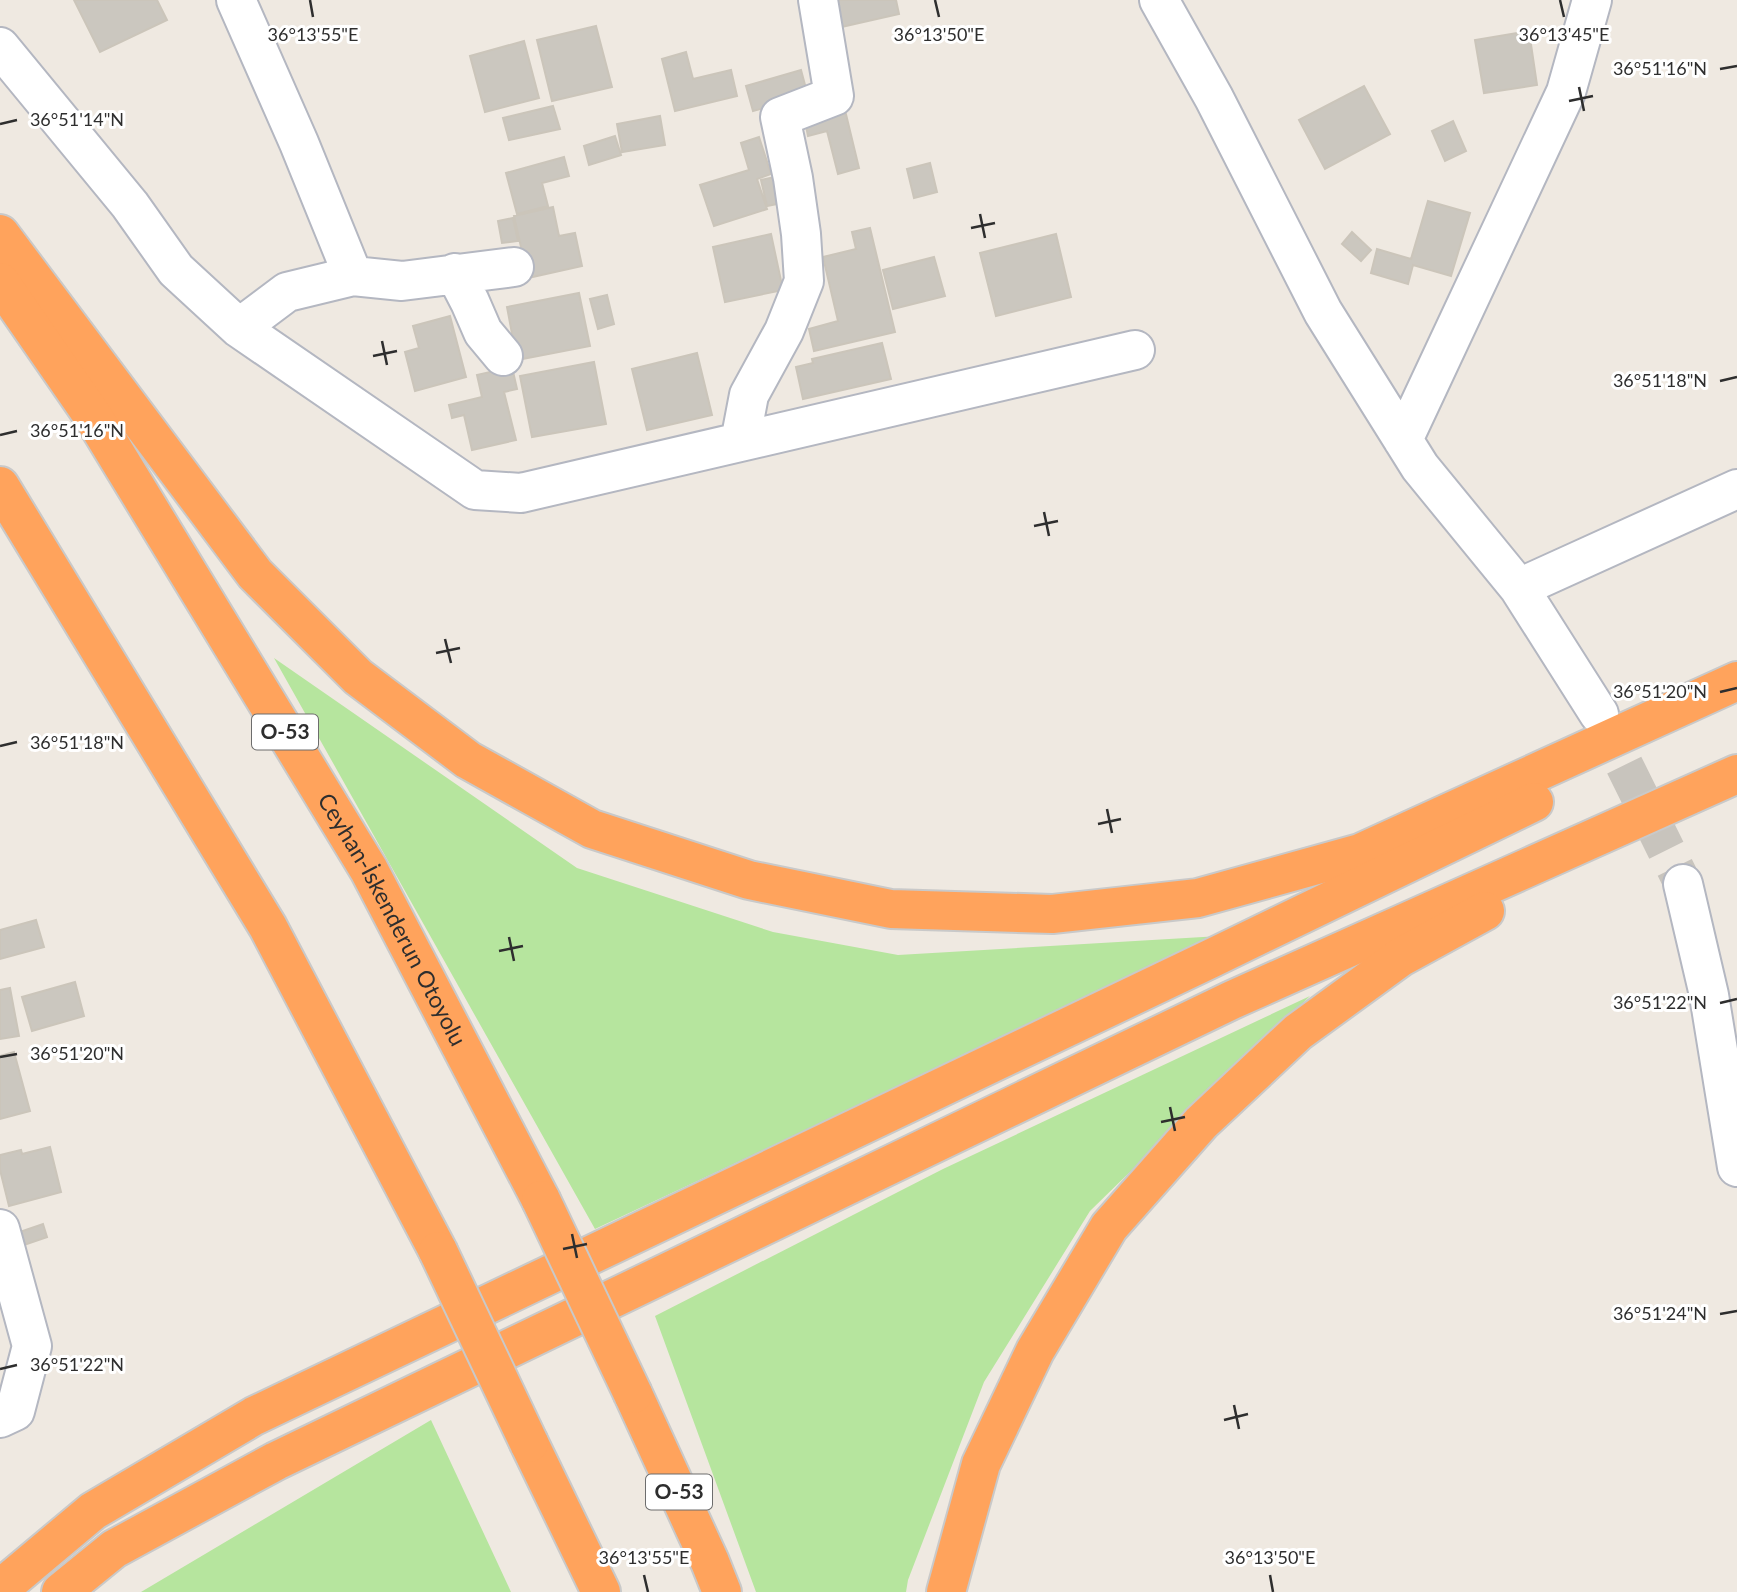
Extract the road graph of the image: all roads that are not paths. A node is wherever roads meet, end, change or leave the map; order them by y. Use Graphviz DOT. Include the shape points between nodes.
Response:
graph roads {
  1 [pos="236,0"];
  2 [pos="818,0"];
  3 [pos="1159,0"];
  4 [pos="1592,0"];
  5 [pos="0,47"];
  6 [pos="0,234"];
  7 [pos="514,267"];
  8 [pos="455,273"];
  9 [pos="353,276"];
  10 [pos="0,282"];
  11 [pos="239,328"];
  12 [pos="1135,350"];
  13 [pos="503,356"];
  14 [pos="1403,440"];
  15 [pos="740,442"];
  16 [pos="0,486"];
  17 [pos="1737,489"];
  18 [pos="1519,588"];
  19 [pos="1737,681"];
  20 [pos="1737,703"];
  21 [pos="1599,714"];
  22 [pos="1737,774"];
  23 [pos="1737,783"];
  24 [pos="1683,884"];
  25 [pos="1723,989"];
  26 [pos="1737,1167"];
  27 [pos="0,1229"];
  28 [pos="0,1418"];
  29 [pos="0,1588"];
  30 [pos="61,1592"];
  31 [pos="601,1592"];
  32 [pos="722,1592"];
  33 [pos="946,1592"];
  1 -- 9 [label="street"];
  2 -- 15 [label="street" via="834,96 780,117 793,178 804,281 749,395"];
  3 -- 14 [label="street" via="1323,312"];
  4 -- 14 [label="street" via="1566,92"];
  5 -- 11 [label="street" via="130,205 176,271"];
  6 -- 19 [label="highway" via="255,574 358,677 468,760 592,829 749,880 891,909 1052,914 1198,898 1360,853"];
  7 -- 8 [label="street"];
  8 -- 9 [label="street" via="401,281"];
  8 -- 13 [label="street" via="483,332"];
  9 -- 11 [label="street" via="287,292"];
  10 -- 32 [label="highway, Ceyhan-İskenderun Otoyolu / O-53, bridge" via="92,415 369,870 541,1200"];
  11 -- 15 [label="street" via="475,490 521,493"];
  12 -- 15 [label="street"];
  14 -- 18 [label="street"];
  16 -- 31 [label="highway, bridge" via="268,927 438,1251"];
  17 -- 18 [label="street"];
  18 -- 21 [label="street"];
  20 -- 29 [label="highway" via="254,1416 93,1511"];
  22 -- 30 [label="highway" via="1232,1000 276,1461 114,1549"];
  23 -- 33 [label="highway" via="1622,836 1401,957 1298,1031 1201,1123 1109,1227 1035,1351 981,1464"];
  24 -- 25 [label="street"];
  25 -- 26 [label="street"];
  27 -- 28 [label="street" via="32,1346 15,1411"];
}
